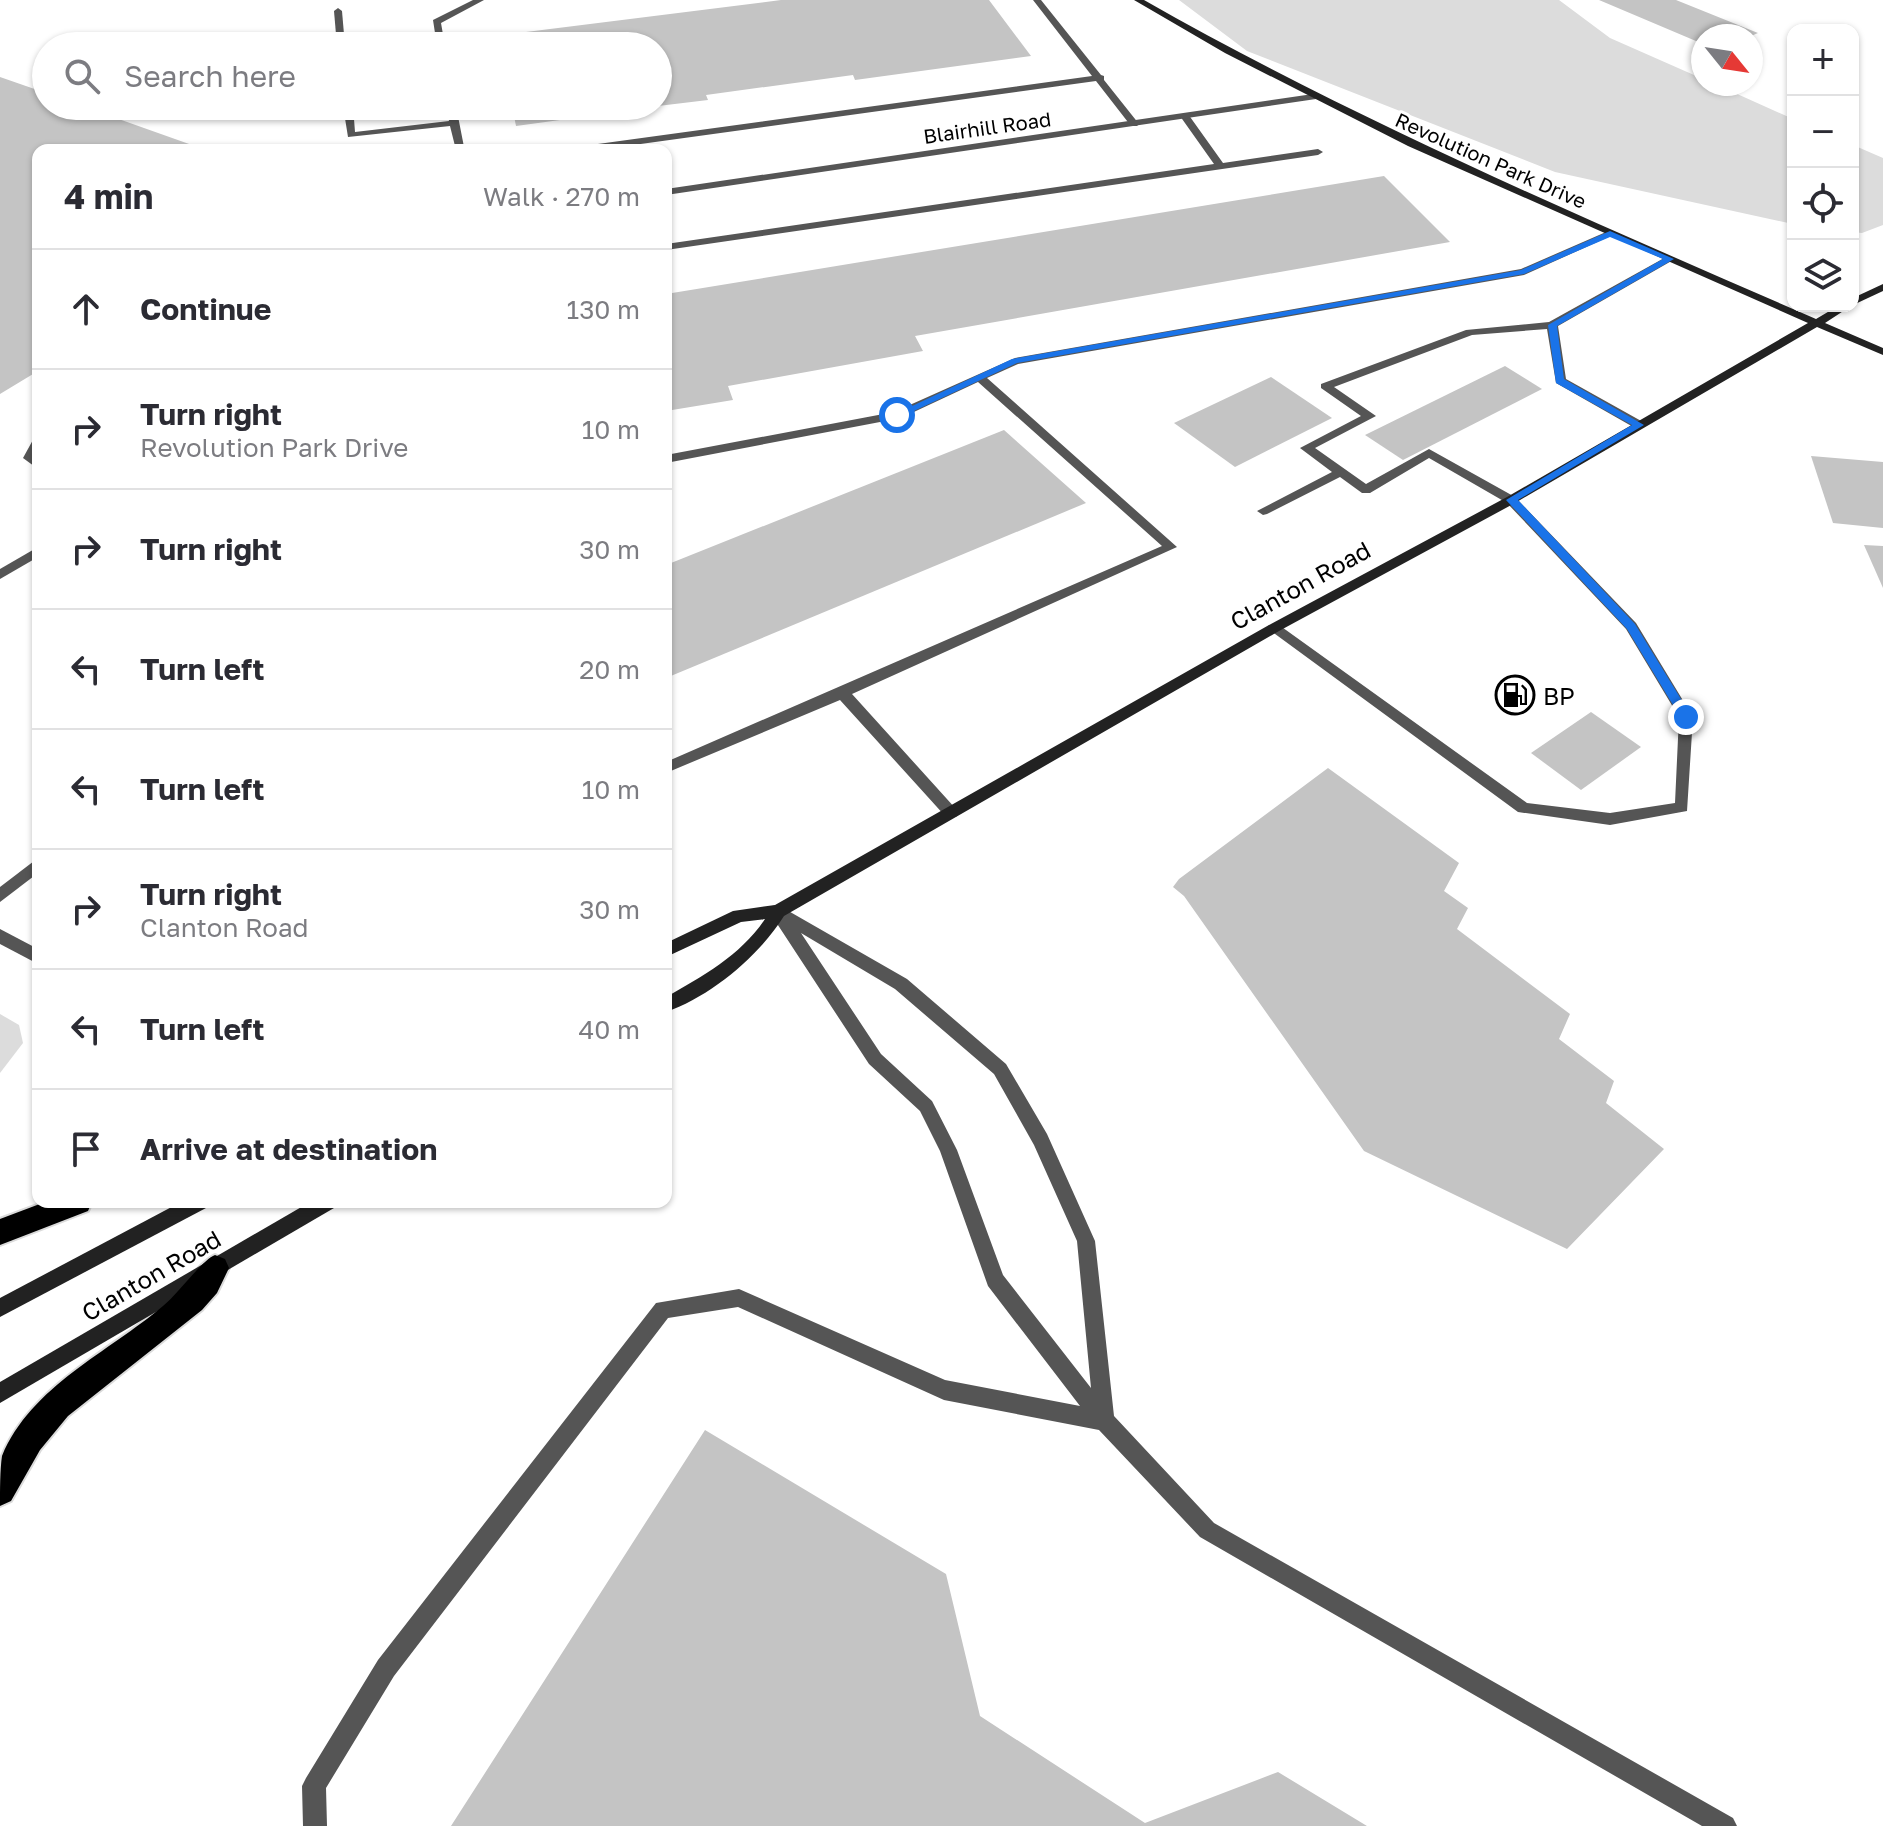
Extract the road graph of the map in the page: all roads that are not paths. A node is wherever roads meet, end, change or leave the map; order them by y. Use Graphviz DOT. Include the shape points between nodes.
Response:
graph roads {
  1 [pos="480,0"];
  2 [pos="1037,0"];
  3 [pos="1138,0"];
  4 [pos="338,11"];
  5 [pos="340,32"];
  6 [pos="438,32"];
  7 [pos="1101,78"];
  8 [pos="1313,97"];
  9 [pos="1185,116"];
  10 [pos="349,120"];
  11 [pos="453,120"];
  12 [pos="454,123"];
  13 [pos="1134,124"];
  14 [pos="458,144"];
  15 [pos="620,144"];
  16 [pos="1318,152"];
  17 [pos="1220,166"];
  18 [pos="672,191"];
  19 [pos="1610,234"];
  20 [pos="672,246"];
  21 [pos="1670,259"];
  22 [pos="1883,287"];
  23 [pos="1859,299"];
  24 [pos="1836,312"];
  25 [pos="1817,323"];
  26 [pos="1552,325"];
  27 [pos="1883,352"];
  28 [pos="979,377"];
  29 [pos="1639,425"];
  30 [pos="672,458"];
  31 [pos="1341,472"];
  32 [pos="1511,500"];
  33 [pos="1263,511"];
  34 [pos="32,555"];
  35 [pos="0,575"];
  36 [pos="1274,628"];
  37 [pos="842,693"];
  38 [pos="672,765"];
  39 [pos="951,813"];
  40 [pos="32,869"];
  41 [pos="0,896"];
  42 [pos="778,911"];
  43 [pos="0,936"];
  44 [pos="672,947"];
  45 [pos="32,954"];
  46 [pos="672,1001"];
  47 [pos="62,1208"];
  48 [pos="188,1208"];
  49 [pos="317,1208"];
  50 [pos="0,1232"];
  51 [pos="215,1268"];
  52 [pos="0,1308"];
  53 [pos="0,1393"];
  54 [pos="1104,1421"];
  55 [pos="0,1490"];
  56 [pos="315,1826"];
  57 [pos="1725,1826"];
  1 -- 6 [label="street" via="436,22"];
  2 -- 7 [label="street"];
  3 -- 8 [label="main road, Revolution Park Drive"];
  4 -- 5 [label="street"];
  7 -- 13 [label="street"];
  7 -- 15 [label="street"];
  8 -- 9 [label="street, Blairhill Road"];
  8 -- 19 [label="main road, Revolution Park Drive"];
  9 -- 13 [label="street, Blairhill Road"];
  9 -- 17 [label="street"];
  10 -- 12 [label="street" via="351,135"];
  11 -- 12 [label="street"];
  12 -- 14 [label="street"];
  13 -- 18 [label="street, Blairhill Road"];
  16 -- 17 [label="street"];
  17 -- 20 [label="street"];
  19 -- 21 [label="main road, Revolution Park Drive"];
  19 -- 28 [label="street" via="1524,272 1015,361"];
  21 -- 25 [label="main road, Revolution Park Drive"];
  21 -- 26 [label="street"];
  22 -- 23 [label="main road"];
  24 -- 25 [label="main road, Clanton Road"];
  25 -- 27 [label="main road, Revolution Park Drive"];
  25 -- 29 [label="main road, Clanton Road"];
  26 -- 29 [label="street" via="1560,381"];
  26 -- 31 [label="street" via="1470,332 1325,386 1370,416 1306,448"];
  28 -- 30 [label="street" via="897,415"];
  28 -- 37 [label="street" via="1171,547"];
  29 -- 32 [label="main road, Clanton Road"];
  31 -- 32 [label="street" via="1366,490 1429,453"];
  31 -- 33 [label="street"];
  32 -- 36 [label="main road, Clanton Road"];
  32 -- 36 [label="street" via="1631,626 1686,717 1682,807 1610,819 1523,808"];
  34 -- 35 [label="street"];
  36 -- 39 [label="main road, Clanton Road"];
  37 -- 38 [label="street"];
  37 -- 39 [label="street"];
  39 -- 42 [label="main road, Clanton Road"];
  40 -- 41 [label="street"];
  42 -- 44 [label="main road, Clanton Road" via="739,916"];
  42 -- 46 [label="main road, Clanton Road" via="746,956"];
  42 -- 54 [label="street" via="875,1059 926,1106 948,1150 995,1280"];
  42 -- 54 [label="street" via="901,984 1000,1069 1041,1140 1086,1241"];
  43 -- 45 [label="street"];
  47 -- 50 [label="highway"];
  48 -- 52 [label="main road, Clanton Road"];
  49 -- 51 [label="main road, Clanton Road"];
  51 -- 53 [label="main road, Clanton Road"];
  51 -- 55 [label="highway" via="207,1285 178,1311 52,1411"];
  54 -- 56 [label="street" via="944,1390 739,1298 663,1310 386,1668 314,1786"];
  54 -- 57 [label="street" via="1207,1530"];
}
